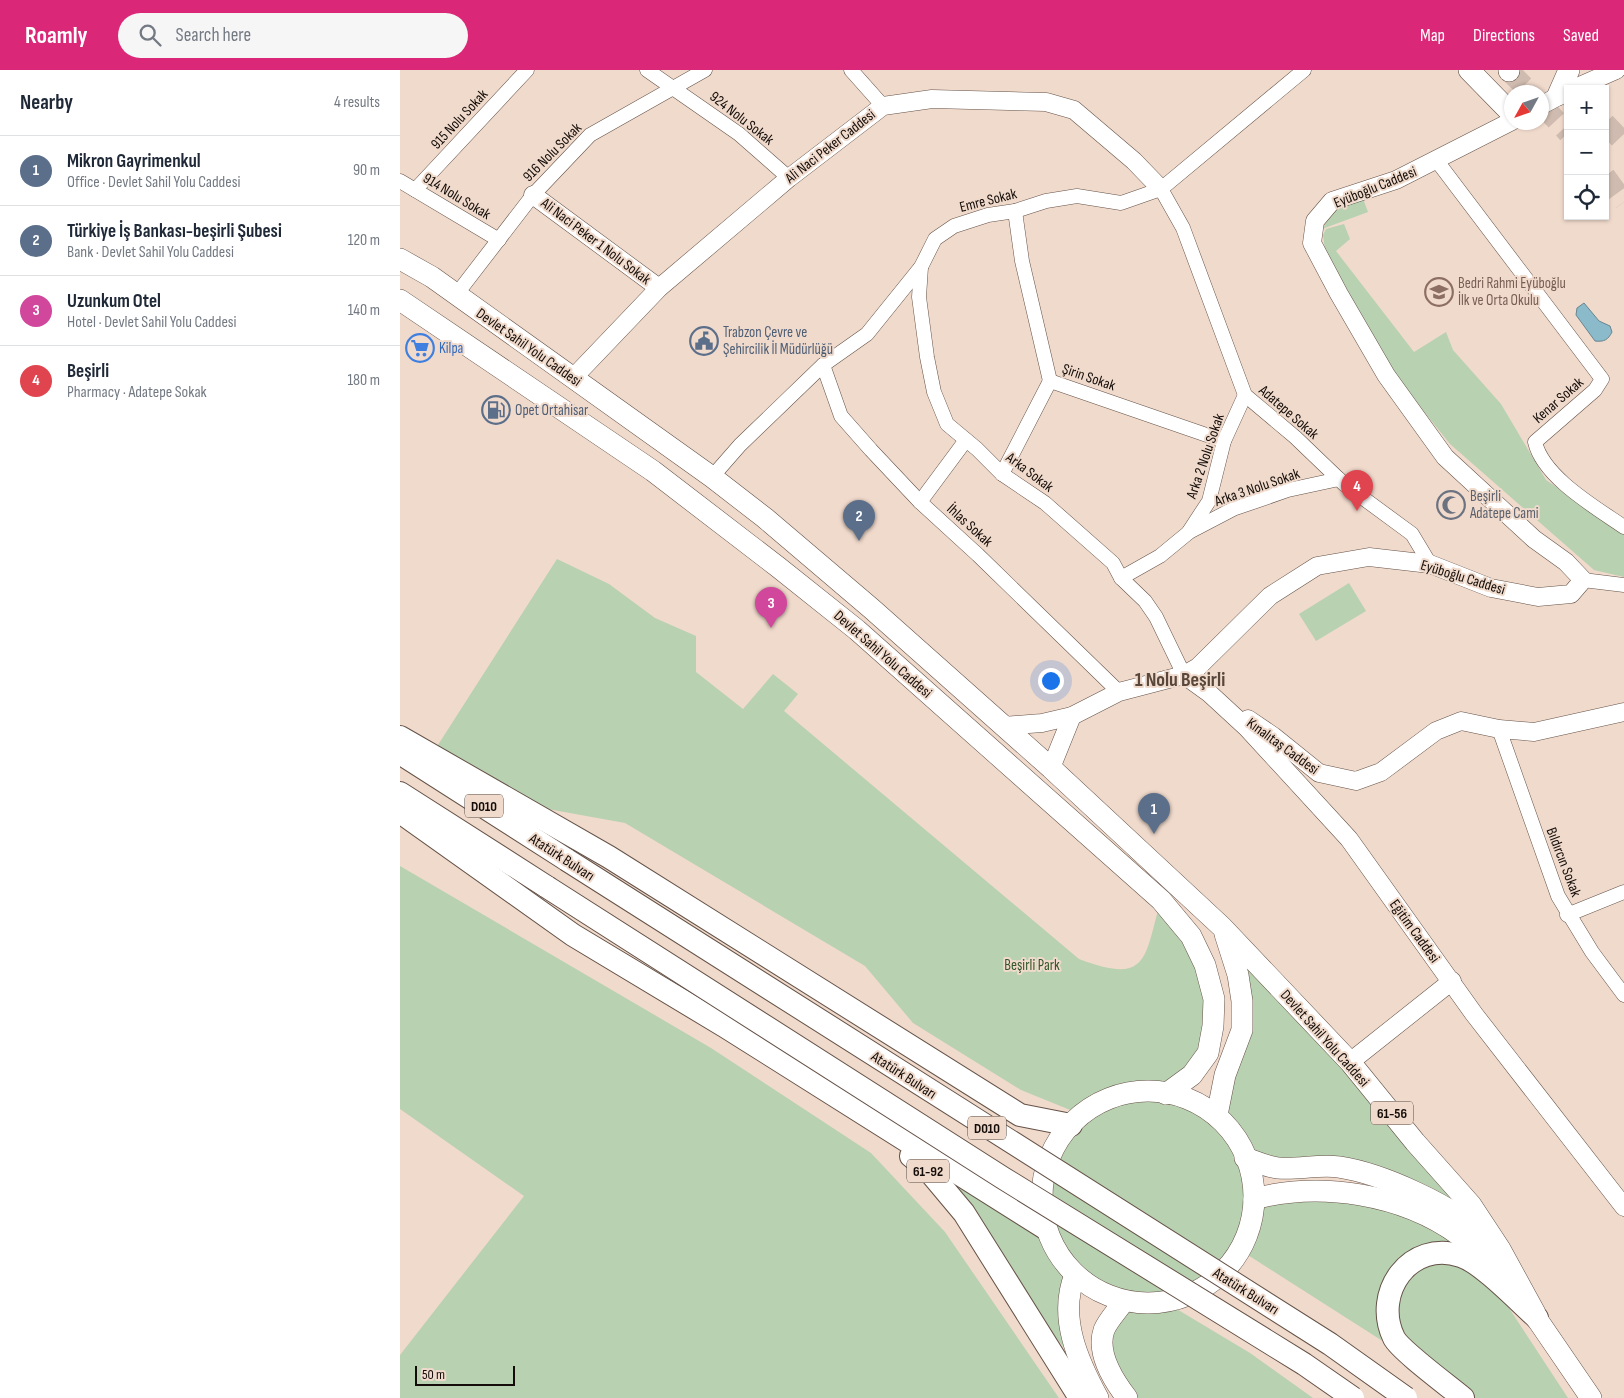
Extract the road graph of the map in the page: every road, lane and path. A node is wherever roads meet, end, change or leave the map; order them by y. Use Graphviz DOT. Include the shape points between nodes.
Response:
graph roads {
  1 [pos="527,70"];
  2 [pos="647,70"];
  3 [pos="705,70"];
  4 [pos="851,70"];
  5 [pos="1304,70"];
  6 [pos="1469,70"];
  7 [pos="1569,70"];
  8 [pos="1616,70"];
  9 [pos="675,88"];
  10 [pos="1560,95"];
  11 [pos="883,106"];
  12 [pos="1504,106"];
  13 [pos="1504,125"];
  14 [pos="1437,161"];
  15 [pos="789,178"];
  16 [pos="400,181"];
  17 [pos="1160,189"];
  18 [pos="415,190"];
  19 [pos="533,194"];
  20 [pos="1015,211"];
  21 [pos="498,240"];
  22 [pos="400,260"];
  23 [pos="921,267"];
  24 [pos="659,288"];
  25 [pos="456,295"];
  26 [pos="400,300"];
  27 [pos="823,365"];
  28 [pos="573,378"];
  29 [pos="1050,380"];
  30 [pos="1245,395"];
  31 [pos="966,440"];
  32 [pos="1224,441"];
  33 [pos="1002,474"];
  34 [pos="712,477"];
  35 [pos="1339,479"];
  36 [pos="920,502"];
  37 [pos="1624,527"];
  38 [pos="1188,533"];
  39 [pos="1430,564"];
  40 [pos="1120,578"];
  41 [pos="1583,580"];
  42 [pos="1624,585"];
  43 [pos="1184,675"];
  44 [pos="1119,692"];
  45 [pos="1223,706"];
  46 [pos="1624,712"];
  47 [pos="1072,716"];
  48 [pos="1004,726"];
  49 [pos="1499,729"];
  50 [pos="400,737"];
  51 [pos="400,754"];
  52 [pos="1051,768"];
  53 [pos="400,793"];
  54 [pos="400,812"];
  55 [pos="1624,892"];
  56 [pos="1567,915"];
  57 [pos="1222,927"];
  58 [pos="1452,981"];
  59 [pos="1624,995"];
  60 [pos="704,1014"];
  61 [pos="1350,1062"];
  62 [pos="1166,1094"];
  63 [pos="1217,1115"];
  64 [pos="1071,1125"];
  65 [pos="1245,1158"];
  66 [pos="1254,1199"];
  67 [pos="1624,1207"];
  68 [pos="1045,1228"];
  69 [pos="1513,1272"];
  70 [pos="1075,1275"];
  71 [pos="1124,1301"];
  72 [pos="1537,1318"];
  73 [pos="1080,1398"];
  74 [pos="1098,1398"];
  75 [pos="1127,1398"];
  76 [pos="1352,1398"];
  77 [pos="1406,1398"];
  78 [pos="1464,1398"];
  79 [pos="1591,1398"];
  1 -- 18 [label="street, 915 Nolu Sokak"];
  2 -- 9 [label="street, 924 Nolu Sokak"];
  3 -- 9 [label="street, 916 Nolu Sokak"];
  4 -- 11 [label="street"];
  5 -- 17 [label="street, Emre Sokak"];
  6 -- 12 [label="main road"];
  7 -- 10 [label="main road"];
  8 -- 10 [label="street"];
  9 -- 15 [label="street, 924 Nolu Sokak" via="738,134"];
  9 -- 19 [label="street, 916 Nolu Sokak" via="590,135"];
  11 -- 15 [label="street, Ali Naci Peker Caddesi"];
  11 -- 17 [label="street, Ali Naci Peker Caddesi" via="932,99 1046,102 1074,110 1134,161"];
  13 -- 14 [label="street, Eyüboğlu Caddesi"];
  14 -- 37 [label="street, Kenar Sokak" via="1602,379 1596,390 1535,442 1537,453 1551,472"];
  14 -- 41 [label="street, Eyüboğlu Caddesi" via="1396,180 1332,201 1315,221 1312,243 1386,375 1445,457"];
  15 -- 24 [label="street, Ali Naci Peker Caddesi"];
  16 -- 18 [label="street, 914 Nolu Sokak"];
  17 -- 20 [label="street, Emre Sokak" via="1121,203 1077,196"];
  17 -- 30 [label="street, Adatepe Sokak" via="1183,228"];
  18 -- 21 [label="street, 914 Nolu Sokak"];
  19 -- 21 [label="street, 916 Nolu Sokak"];
  19 -- 24 [label="street, Ali Naci Peker 1 Nolu Sokak"];
  20 -- 23 [label="street, Emre Sokak" via="988,215 954,226 935,238"];
  20 -- 29 [label="street, Şirin Sokak" via="1022,261"];
  21 -- 25 [label="street, 916 Nolu Sokak"];
  22 -- 25 [label="main road, Devlet Sahil Yolu Caddesi" via="432,277"];
  23 -- 27 [label="street, Emre Sokak" via="867,334"];
  23 -- 31 [label="street, Arka Sokak" via="919,297 934,392 947,424"];
  24 -- 28 [label="street, Ali Naci Peker Caddesi"];
  25 -- 28 [label="main road, Devlet Sahil Yolu Caddesi"];
  26 -- 62 [label="main road, Devlet Sahil Yolu Caddesi" via="653,471 785,573 857,630 1161,900 1191,936 1205,965 1214,999 1208,1053 1192,1075"];
  27 -- 34 [label="street, Emre Sokak" via="740,445"];
  27 -- 36 [label="street, İhlas Sokak" via="841,416"];
  28 -- 34 [label="main road, Devlet Sahil Yolu Caddesi"];
  29 -- 32 [label="street, Şirin Sokak"];
  29 -- 33 [label="street"];
  30 -- 32 [label="street, Arka 2 Nolu Sokak"];
  30 -- 35 [label="street, Adatepe Sokak"];
  31 -- 33 [label="street, Arka Sokak"];
  31 -- 36 [label="street"];
  32 -- 38 [label="street, Arka 2 Nolu Sokak" via="1209,501"];
  33 -- 40 [label="street, Arka Sokak" via="1045,503 1087,539 1113,563"];
  34 -- 48 [label="main road, Devlet Sahil Yolu Caddesi" via="872,609"];
  35 -- 38 [label="street, Arka 3 Nolu Sokak" via="1288,490 1233,509"];
  35 -- 39 [label="street, Adatepe Sokak" via="1412,534"];
  36 -- 44 [label="street, İhlas Sokak"];
  38 -- 40 [label="street, Arka 2 Nolu Sokak" via="1160,556"];
  39 -- 41 [label="street, Eyüboğlu Caddesi" via="1491,588 1538,597 1571,594"];
  39 -- 43 [label="street, Eyüboğlu Caddesi" via="1369,556 1317,566 1270,596 1198,667"];
  40 -- 43 [label="street, Arka Sokak" via="1145,601 1156,617"];
  41 -- 42 [label="street"];
  43 -- 44 [label="street, Eyüboğlu Caddesi"];
  43 -- 45 [label="street, Eğitim Caddesi"];
  44 -- 47 [label="street, Eyüboğlu Caddesi"];
  45 -- 49 [label="street, Kınalıtaş Caddesi" via="1273,736 1319,773 1356,782 1381,772 1436,731 1461,721"];
  45 -- 58 [label="street, Eğitim Caddesi" via="1349,839"];
  46 -- 49 [label="street, Kınalıtaş Caddesi" via="1534,732"];
  47 -- 48 [label="street, Eyüboğlu Caddesi" via="1042,723"];
  47 -- 52 [label="street"];
  48 -- 52 [label="main road, Devlet Sahil Yolu Caddesi"];
  49 -- 56 [label="street, Bıldırcın Sokak"];
  50 -- 64 [label="highway" via="609,857 1020,1115"];
  51 -- 77 [label="highway, Atatürk Bulvarı / D010, bridge" via="1330,1344"];
  52 -- 57 [label="main road, Devlet Sahil Yolu Caddesi"];
  53 -- 76 [label="highway, Atatürk Bulvarı / D010, bridge" via="1003,1178 1304,1364"];
  54 -- 60 [label="highway" via="573,935"];
  55 -- 56 [label="street"];
  56 -- 59 [label="street, Bıldırcın Sokak"];
  57 -- 61 [label="main road, Devlet Sahil Yolu Caddesi / 61-56"];
  57 -- 63 [label="main road, Devlet Sahil Yolu Caddesi" via="1238,975 1242,1030 1226,1075"];
  58 -- 61 [label="street"];
  58 -- 67 [label="street, Eğitim Caddesi"];
  60 -- 68 [label="highway"];
  60 -- 73 [label="highway, 61-92" via="772,1065 886,1135 928,1170 964,1213"];
  61 -- 69 [label="main road, Devlet Sahil Yolu Caddesi / 61-56" via="1471,1206"];
  62 -- 63 [label="main road" via="1183,1096"];
  62 -- 64 [label="main road" via="1147,1090 1111,1096 1080,1114"];
  63 -- 65 [label="main road" via="1236,1138"];
  64 -- 68 [label="main road" via="1056,1142 1043,1175"];
  65 -- 66 [label="main road" via="1250,1167"];
  65 -- 69 [label="main road, Devlet Sahil Yolu Caddesi / 61-56" via="1276,1168 1338,1167 1424,1195 1477,1229"];
  66 -- 71 [label="main road" via="1249,1230 1234,1259 1209,1284 1176,1300 1140,1304"];
  66 -- 72 [label="main road, 61-56" via="1278,1192 1342,1191 1383,1199 1417,1212 1458,1234 1484,1256 1505,1275"];
  68 -- 70 [label="main road" via="1053,1246"];
  69 -- 72 [label="main road, Devlet Sahil Yolu Caddesi / 61-56"];
  70 -- 71 [label="main road" via="1105,1295"];
  70 -- 74 [label="main road" via="1068,1298 1070,1326 1082,1367"];
  71 -- 75 [label="main road" via="1104,1331 1104,1356 1116,1384"];
  72 -- 78 [label="highway, 61-56" via="1481,1267 1461,1256 1441,1252 1423,1257 1393,1281 1387,1319 1395,1341"];
  72 -- 79 [label="main road, 61-56"];
}
